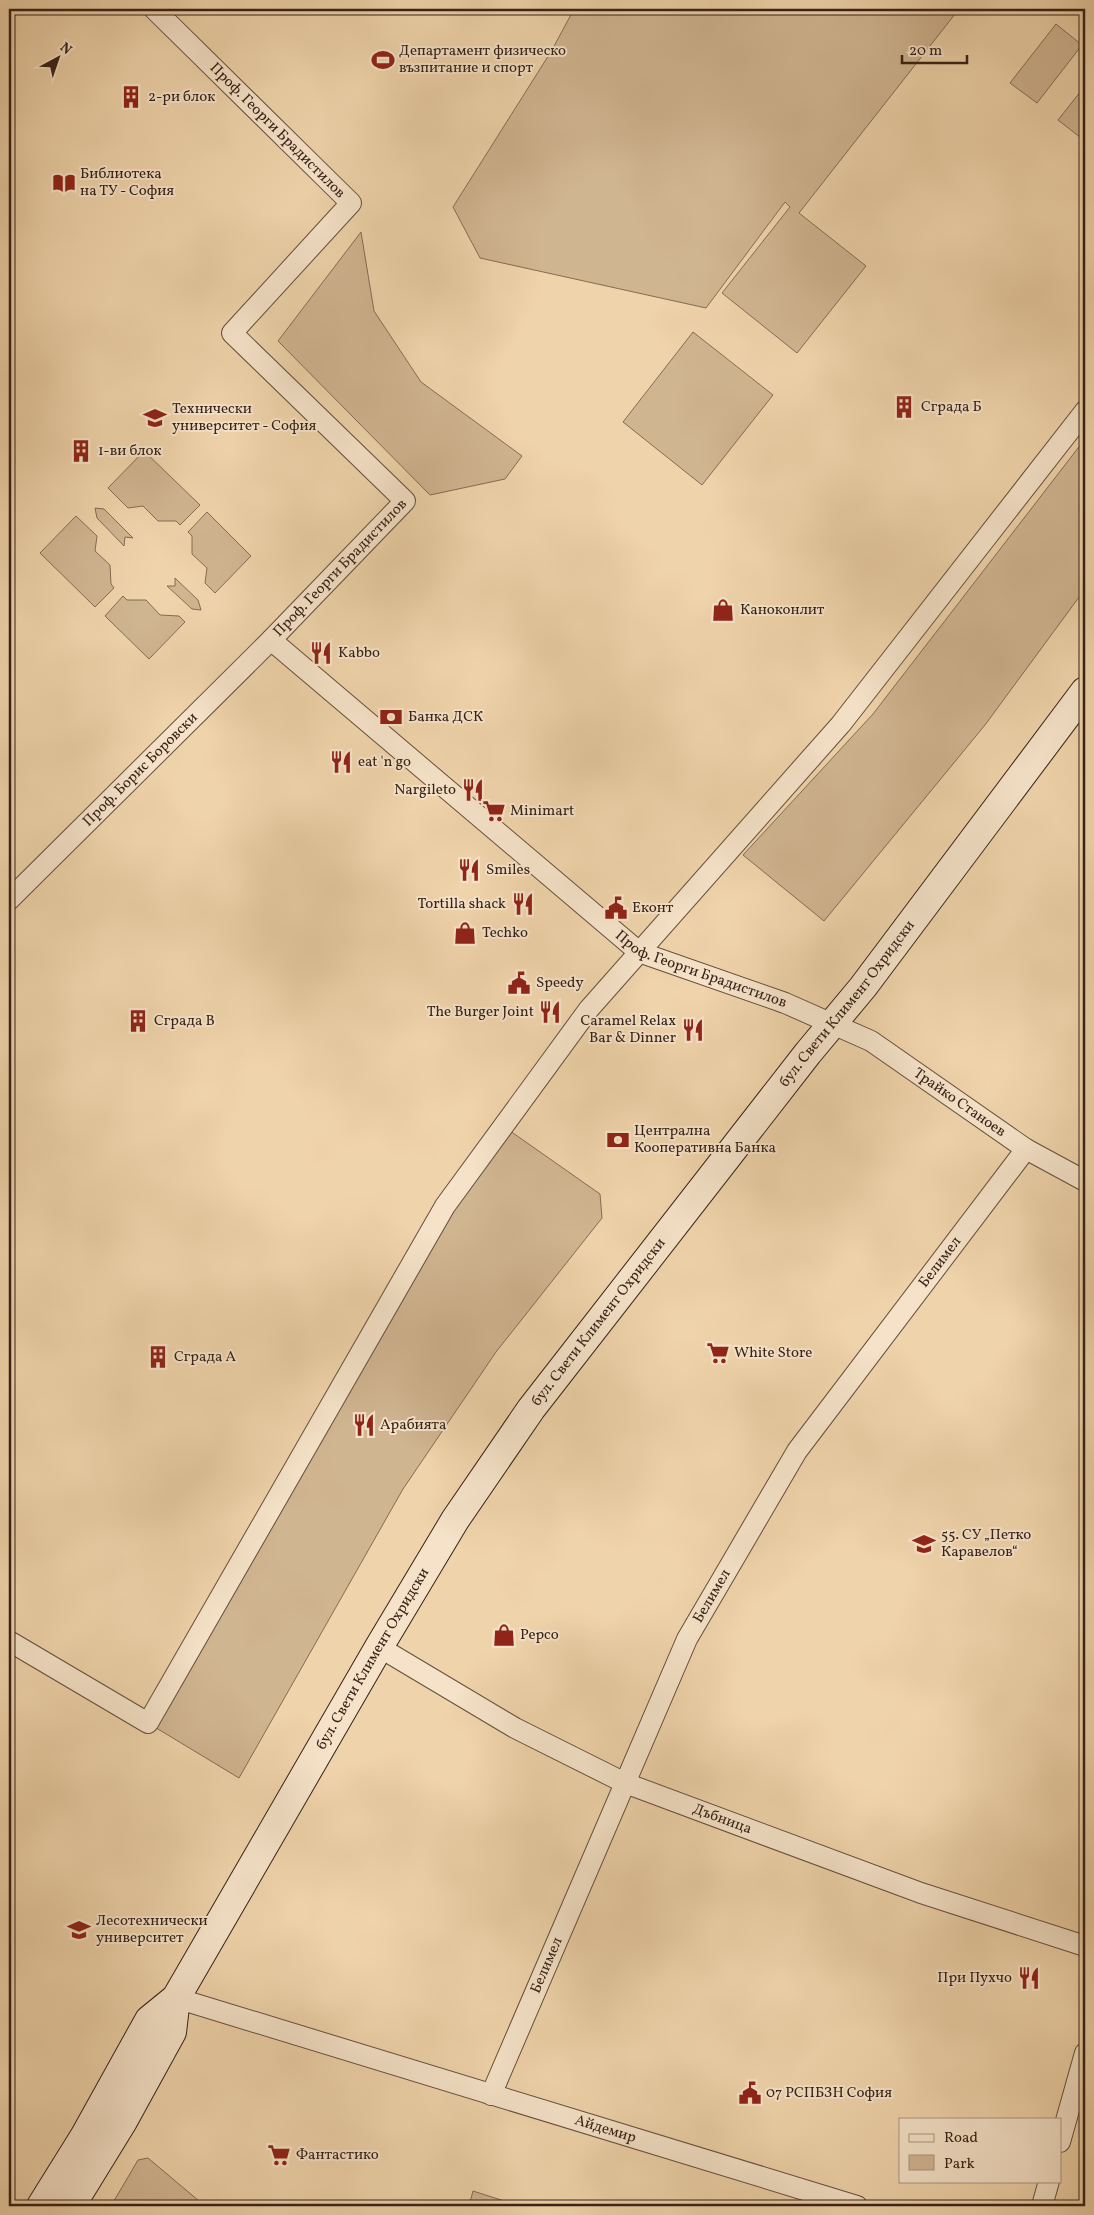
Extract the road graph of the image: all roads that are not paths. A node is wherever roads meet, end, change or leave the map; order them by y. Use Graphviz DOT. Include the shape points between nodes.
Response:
graph roads {
  1 [pos="154,9"];
  2 [pos="1085,411"];
  3 [pos="272,640"];
  4 [pos="1085,690"];
  5 [pos="9,900"];
  6 [pos="639,952"];
  7 [pos="833,1024"];
  8 [pos="1026,1149"];
  9 [pos="1085,1181"];
  10 [pos="9,1640"];
  11 [pos="379,1648"];
  12 [pos="626,1783"];
  13 [pos="1085,1946"];
  14 [pos="176,1998"];
  15 [pos="1085,2053"];
  16 [pos="491,2095"];
  17 [pos="1062,2135"];
  18 [pos="1049,2182"];
  19 [pos="41,2206"];
  20 [pos="71,2206"];
  21 [pos="857,2206"];
  22 [pos="1042,2206"];
  1 -- 3 [label="street, Проф. Георги Брадистилов" via="351,203 232,333 405,501"];
  2 -- 6 [label="street" via="841,724"];
  3 -- 5 [label="street, Проф. Борис Боровски"];
  3 -- 6 [label="street, Проф. Георги Брадистилов"];
  4 -- 7 [label="main road, бул. Свети Климент Охридски"];
  6 -- 7 [label="street, Проф. Георги Брадистилов" via="784,1003"];
  6 -- 10 [label="street" via="589,1008 445,1206 148,1723"];
  7 -- 8 [label="street, Трайко Станоев" via="871,1041"];
  7 -- 11 [label="main road, бул. Свети Климент Охридски" via="531,1408 455,1520"];
  8 -- 9 [label="street, Трайко Станоев"];
  8 -- 12 [label="street, Белимел" via="797,1451 687,1639"];
  11 -- 12 [label="street, Дъбница" via="515,1728"];
  11 -- 14 [label="main road, бул. Свети Климент Охридски"];
  12 -- 13 [label="street, Дъбница" via="921,1892"];
  12 -- 16 [label="street, Белимел"];
  14 -- 16 [label="street, Айдемир"];
  14 -- 19 [label="main road, бул. Свети Климент Охридски" via="149,2020 84,2138"];
  14 -- 20 [label="main road, бул. Свети Климент Охридски" via="172,2032"];
  15 -- 17 [label="street"];
  16 -- 21 [label="street, Айдемир"];
  18 -- 22 [label="street"];
}
